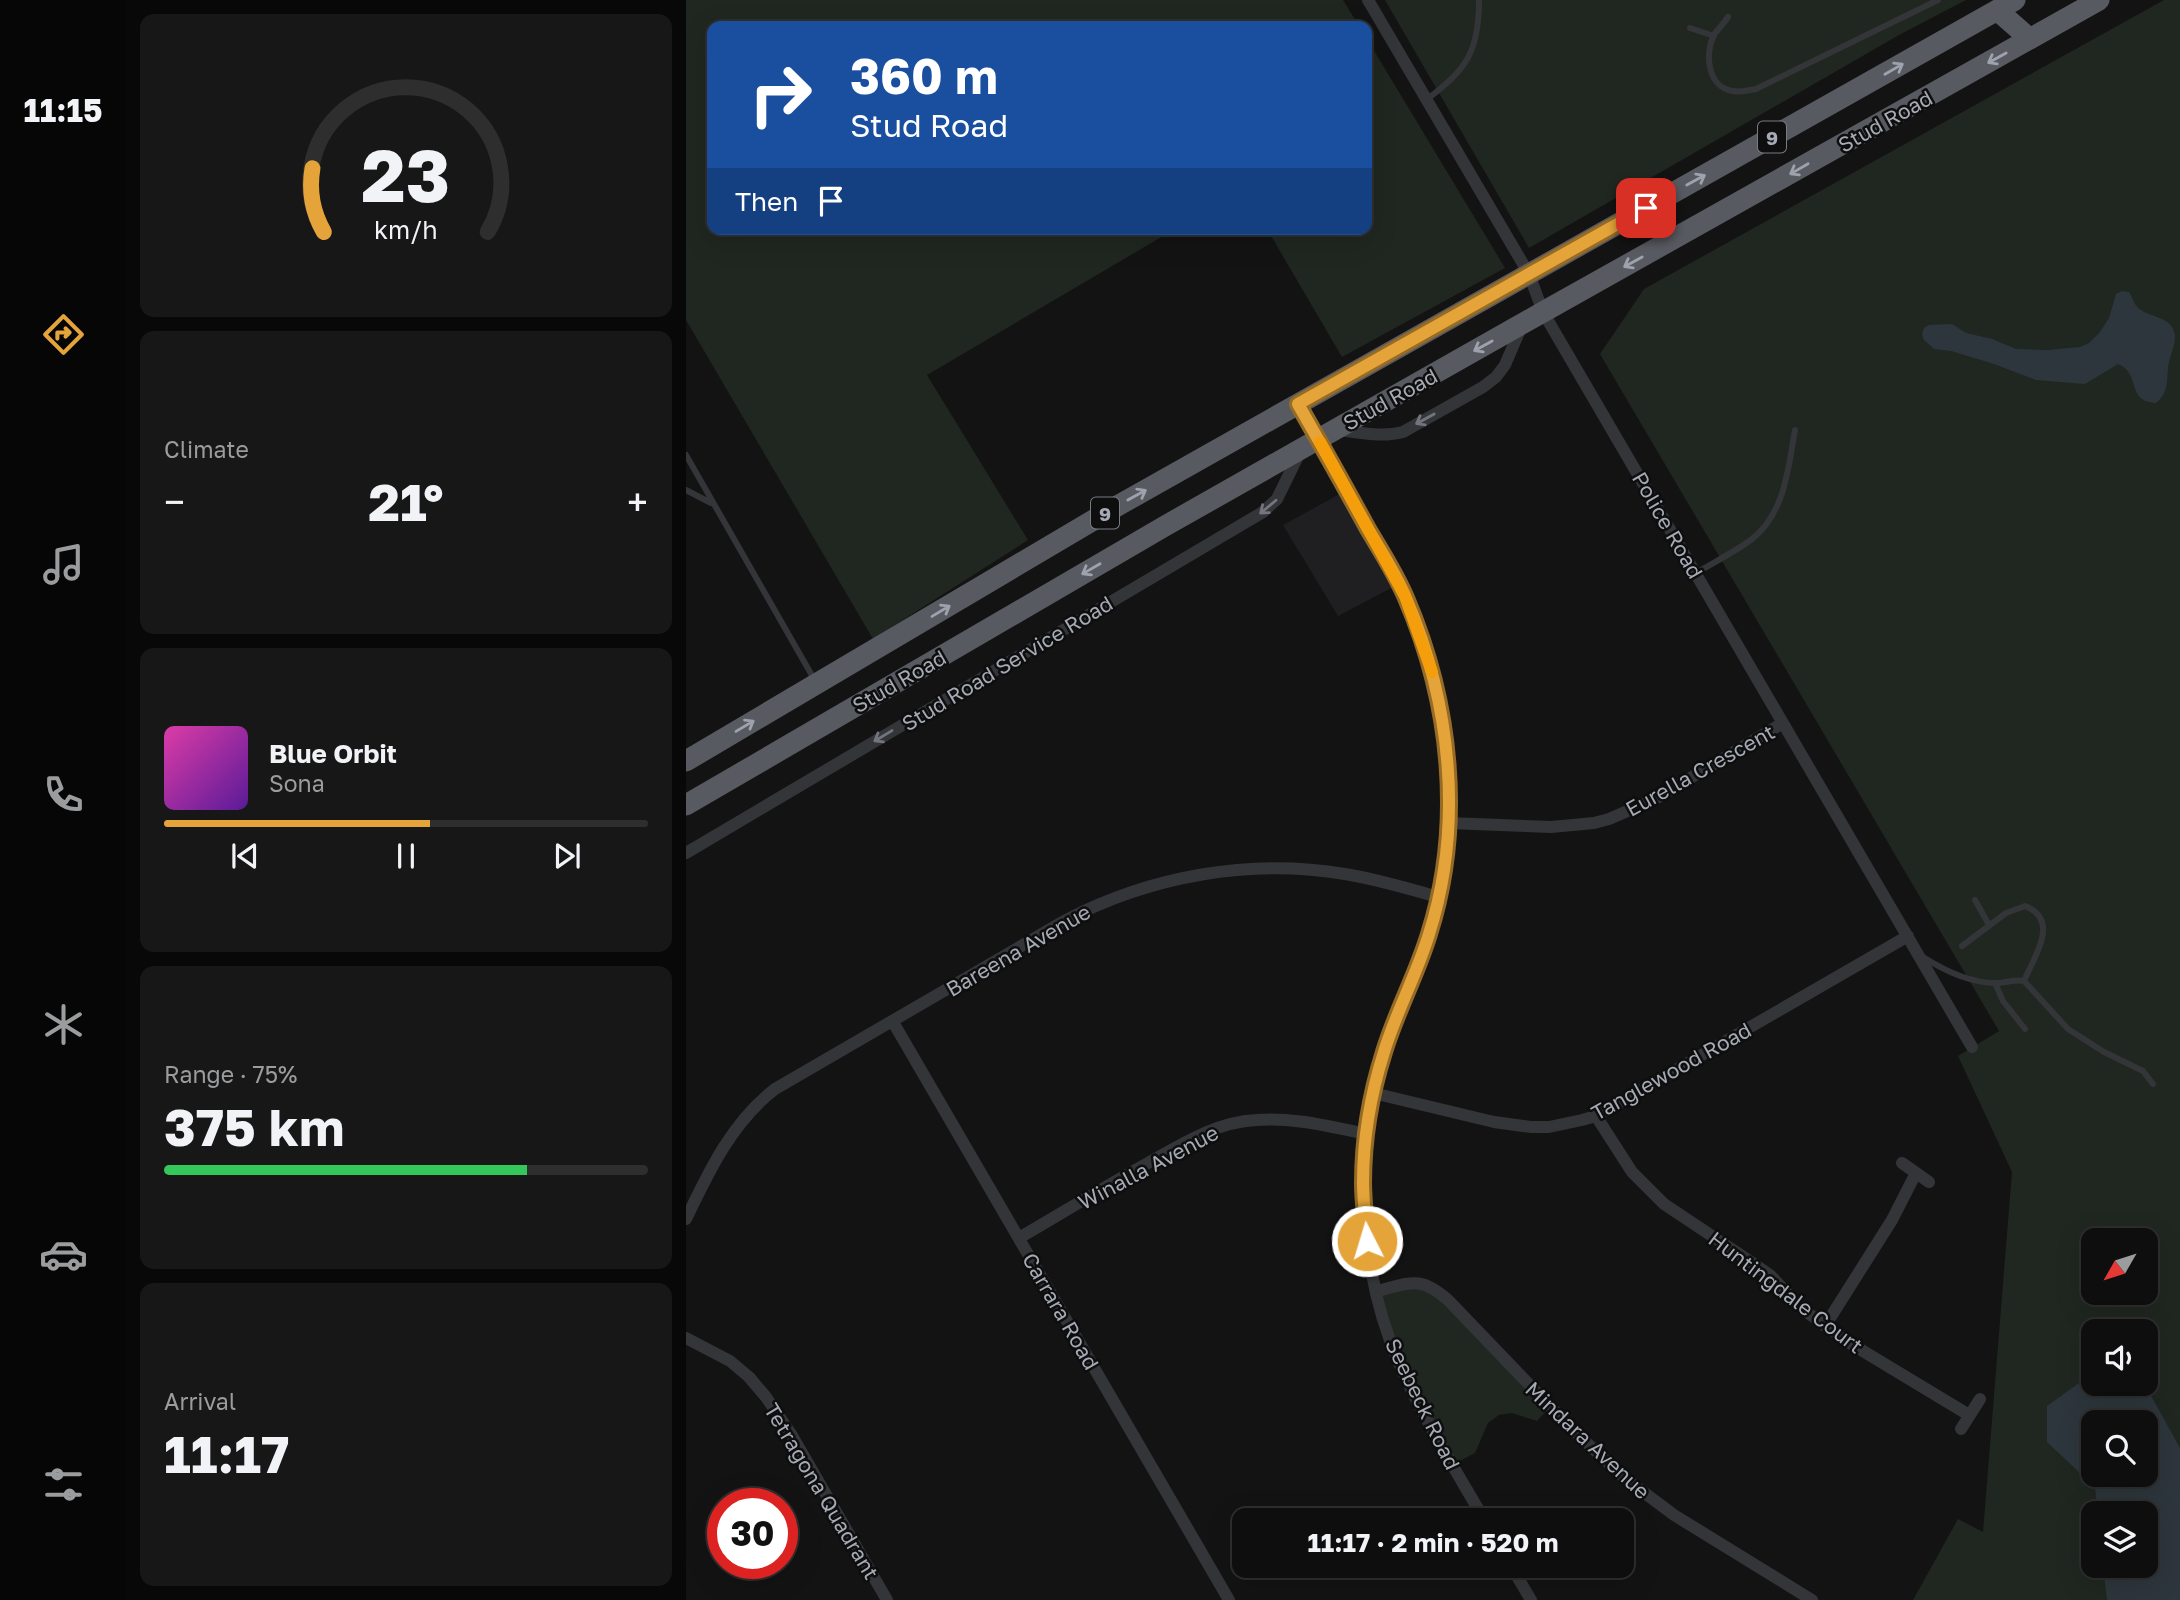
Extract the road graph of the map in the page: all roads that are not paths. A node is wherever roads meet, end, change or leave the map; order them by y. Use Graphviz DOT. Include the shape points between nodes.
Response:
graph roads {
  1 [pos="1368,0"];
  2 [pos="1479,0"];
  3 [pos="1938,0"];
  4 [pos="2099,0"];
  5 [pos="2001,3"];
  6 [pos="1728,17"];
  7 [pos="1690,28"];
  8 [pos="1714,36"];
  9 [pos="2030,39"];
  10 [pos="1426,100"];
  11 [pos="1529,274"];
  12 [pos="1543,312"];
  13 [pos="1522,324"];
  14 [pos="1298,404"];
  15 [pos="1796,430"];
  16 [pos="1318,439"];
  17 [pos="686,455"];
  18 [pos="686,490"];
  19 [pos="713,504"];
  20 [pos="1696,573"];
  21 [pos="817,684"];
  22 [pos="1783,723"];
  23 [pos="686,761"];
  24 [pos="686,804"];
  25 [pos="1449,823"];
  26 [pos="686,853"];
  27 [pos="1438,897"];
  28 [pos="1975,900"];
  29 [pos="1989,925"];
  30 [pos="1908,936"];
  31 [pos="1962,946"];
  32 [pos="1918,954"];
  33 [pos="2024,981"];
  34 [pos="1995,983"];
  35 [pos="893,1022"];
  36 [pos="2025,1029"];
  37 [pos="1972,1047"];
  38 [pos="2153,1084"];
  39 [pos="1373,1093"];
  40 [pos="1596,1115"];
  41 [pos="1367,1134"];
  42 [pos="1902,1163"];
  43 [pos="1916,1173"];
  44 [pos="1929,1182"];
  45 [pos="686,1219"];
  46 [pos="1019,1238"];
  47 [pos="1377,1291"];
  48 [pos="1825,1326"];
  49 [pos="686,1339"];
  50 [pos="1980,1399"];
  51 [pos="1969,1415"];
  52 [pos="1961,1429"];
  53 [pos="1477,1508"];
  54 [pos="1518,1578"];
  55 [pos="887,1600"];
  56 [pos="1229,1600"];
  57 [pos="1531,1600"];
  58 [pos="1812,1600"];
  1 -- 10 [label="street, Police Road"];
  2 -- 10 [label="lane" via="1467,63"];
  3 -- 8 [label="lane" via="1742,92 1730,91 1712,75 1709,52"];
  4 -- 9 [label="highway, Stud Road / 9"];
  5 -- 9 [label="highway"];
  11 -- 5 [label="highway, Stud Road / 9, one-way"];
  6 -- 8 [label="lane"];
  7 -- 8 [label="lane"];
  9 -- 12 [label="highway, Stud Road / 9, one-way"];
  10 -- 11 [label="street, Police Road"];
  11 -- 12 [label="street, Police Road"];
  11 -- 14 [label="highway, Stud Road / 9"];
  12 -- 13 [label="highway, Stud Road / 9"];
  12 -- 20 [label="street, Police Road"];
  13 -- 16 [label="highway, Stud Road / 9, one-way"];
  13 -- 16 [label="street, one-way" via="1505,365 1483,387 1403,432"];
  14 -- 16 [label="street, Seebeck Road"];
  21 -- 14 [label="highway, Stud Road / 9, one-way"];
  15 -- 20 [label="lane" via="1782,496 1770,518 1754,537"];
  16 -- 24 [label="highway, Stud Road / 9, one-way"];
  16 -- 25 [label="street, Seebeck Road" via="1405,596 1424,644 1444,732"];
  16 -- 26 [label="street, Stud Road Service Road, one-way" via="1263,512"];
  17 -- 19 [label="lane"];
  18 -- 19 [label="lane"];
  19 -- 21 [label="lane"];
  20 -- 22 [label="street, Police Road"];
  23 -- 21 [label="highway, Stud Road / 9, one-way"];
  22 -- 25 [label="street, Eurella Crescent" via="1655,799 1609,819 1551,827"];
  22 -- 30 [label="street, Police Road"];
  25 -- 27 [label="street, Seebeck Road"];
  27 -- 35 [label="street, Bareena Avenue" via="1346,874 1305,869 1229,870 1157,884 1066,920"];
  27 -- 39 [label="street, Seebeck Road"];
  28 -- 29 [label="lane"];
  29 -- 31 [label="lane"];
  29 -- 33 [label="lane" via="2025,906 2040,916 2044,934"];
  30 -- 32 [label="street, Police Road"];
  30 -- 40 [label="street, Tanglewood Road"];
  32 -- 34 [label="lane" via="1954,975"];
  32 -- 37 [label="street, Police Road"];
  33 -- 34 [label="lane"];
  33 -- 38 [label="lane" via="2068,1030 2143,1071"];
  34 -- 36 [label="lane"];
  35 -- 45 [label="street, Bareena Avenue" via="754,1106 729,1139"];
  35 -- 46 [label="street, Carrara Road"];
  39 -- 40 [label="street, Tanglewood Road" via="1512,1125 1549,1127"];
  39 -- 41 [label="street, Seebeck Road"];
  40 -- 48 [label="street, Huntingdale Court" via="1622,1159 1654,1195 1761,1269"];
  41 -- 46 [label="street, Winalla Avenue" via="1286,1119 1220,1126"];
  41 -- 47 [label="street, Seebeck Road" via="1363,1183"];
  42 -- 43 [label="street"];
  43 -- 44 [label="street"];
  43 -- 48 [label="street"];
  46 -- 56 [label="street, Carrara Road"];
  47 -- 53 [label="street, Seebeck Road" via="1409,1385"];
  47 -- 58 [label="street, Mindara Avenue" via="1416,1282 1433,1287 1622,1476 1674,1515"];
  48 -- 51 [label="street, Huntingdale Court"];
  49 -- 55 [label="street, Tetragona Quadrant" via="730,1361 766,1396"];
  50 -- 51 [label="street"];
  51 -- 52 [label="street"];
  54 -- 57 [label="street"];
}
